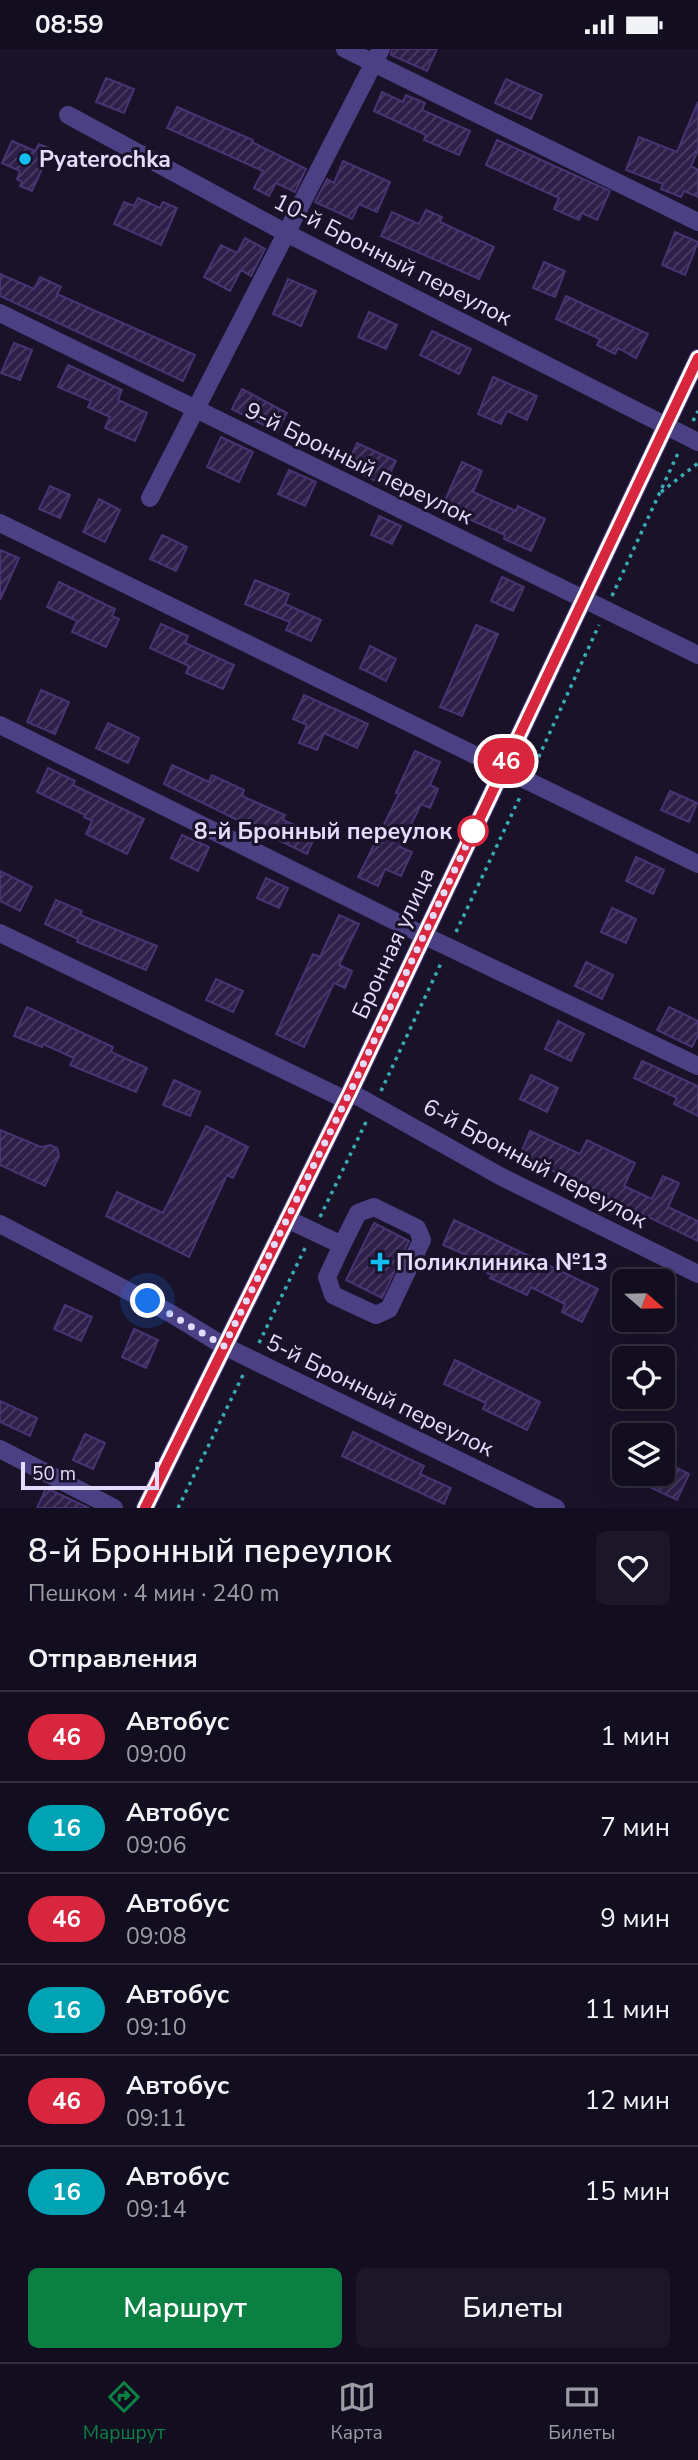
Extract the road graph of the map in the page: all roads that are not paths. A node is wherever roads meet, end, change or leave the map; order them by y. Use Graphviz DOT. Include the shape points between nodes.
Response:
graph roads {
  1 [pos="345,49"];
  2 [pos="378,56"];
  3 [pos="68,115"];
  4 [pos="698,222"];
  5 [pos="288,233"];
  6 [pos="0,313"];
  7 [pos="698,358"];
  8 [pos="196,411"];
  9 [pos="667,427"];
  10 [pos="698,442"];
  11 [pos="150,498"];
  12 [pos="0,523"];
  13 [pos="585,599"];
  14 [pos="698,655"];
  15 [pos="0,725"];
  16 [pos="503,769"];
  17 [pos="698,864"];
  18 [pos="0,933"];
  19 [pos="423,935"];
  20 [pos="698,1066"];
  21 [pos="348,1096"];
  22 [pos="287,1219"];
  23 [pos="0,1224"];
  24 [pos="342,1245"];
  25 [pos="698,1274"];
  26 [pos="224,1346"];
  27 [pos="0,1449"];
  28 [pos="114,1508"];
  29 [pos="145,1508"];
  30 [pos="556,1508"];
  1 -- 2 [label="street"];
  2 -- 4 [label="street"];
  2 -- 5 [label="street"];
  3 -- 5 [label="street, 10-й Бронный переулок"];
  5 -- 8 [label="street"];
  5 -- 9 [label="street, 10-й Бронный переулок"];
  6 -- 8 [label="street, 9-й Бронный переулок"];
  7 -- 9 [label="street, Бронная улица"];
  8 -- 11 [label="street"];
  8 -- 13 [label="street, 9-й Бронный переулок"];
  9 -- 10 [label="street, 10-й Бронный переулок"];
  9 -- 13 [label="street, Бронная улица"];
  12 -- 16 [label="street"];
  13 -- 14 [label="street, 9-й Бронный переулок"];
  13 -- 16 [label="street, Бронная улица"];
  15 -- 19 [label="street"];
  16 -- 17 [label="street"];
  16 -- 19 [label="street, Бронная улица"];
  18 -- 21 [label="street, 6-й Бронный переулок"];
  19 -- 20 [label="street"];
  19 -- 21 [label="street, Бронная улица"];
  21 -- 22 [label="street, Бронная улица"];
  21 -- 25 [label="street, 6-й Бронный переулок"];
  22 -- 24 [label="street"];
  22 -- 26 [label="street, Бронная улица"];
  23 -- 26 [label="street, 5-й Бронный переулок"];
  24 -- 24 [label="street" via="358,1213 374,1207 417,1228 422,1240 389,1310 376,1315 332,1294 327,1277"];
  26 -- 29 [label="street, Бронная улица"];
  26 -- 30 [label="street, 5-й Бронный переулок"];
  27 -- 28 [label="street"];
}
